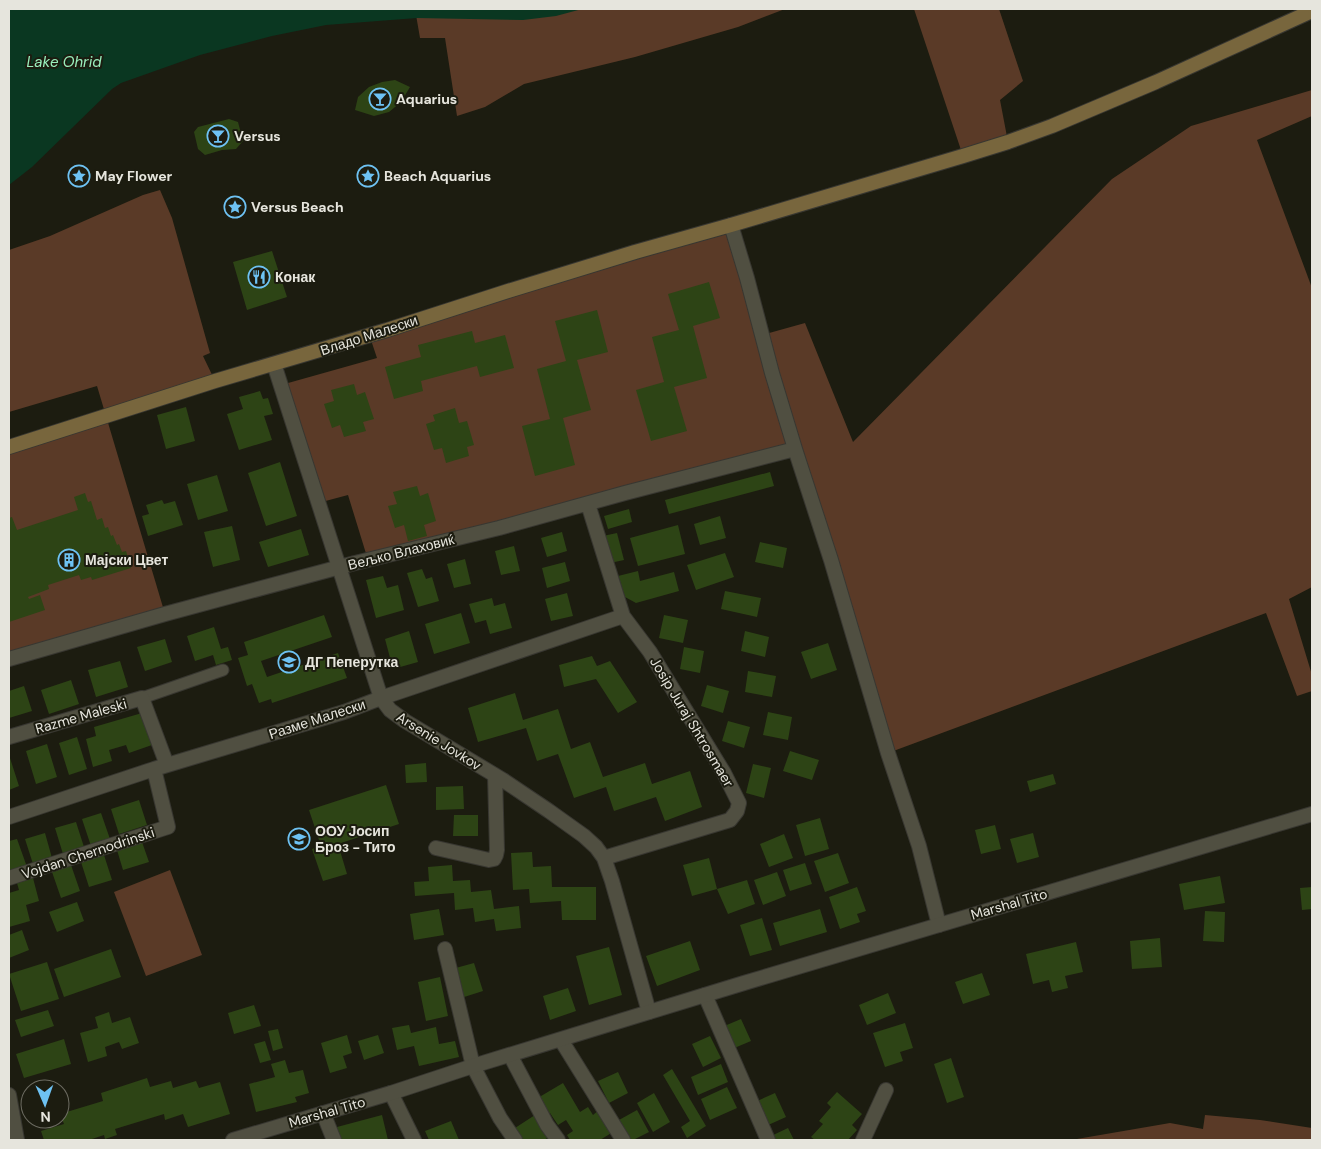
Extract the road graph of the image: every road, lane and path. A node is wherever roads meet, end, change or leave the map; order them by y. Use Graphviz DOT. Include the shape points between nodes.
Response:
graph roads {
  1 [pos="1312,11"];
  2 [pos="731,225"];
  3 [pos="274,364"];
  4 [pos="9,447"];
  5 [pos="795,450"];
  6 [pos="588,504"];
  7 [pos="340,568"];
  8 [pos="623,616"];
  9 [pos="9,659"];
  10 [pos="223,670"];
  11 [pos="142,698"];
  12 [pos="381,698"];
  13 [pos="9,737"];
  14 [pos="161,767"];
  15 [pos="494,775"];
  16 [pos="1312,814"];
  17 [pos="9,816"];
  18 [pos="436,848"];
  19 [pos="604,858"];
  20 [pos="9,878"];
  21 [pos="939,925"];
  22 [pos="445,950"];
  23 [pos="706,995"];
  24 [pos="649,1012"];
  25 [pos="561,1040"];
  26 [pos="510,1055"];
  27 [pos="474,1066"];
  28 [pos="886,1090"];
  29 [pos="391,1093"];
  30 [pos="9,1095"];
  31 [pos="323,1114"];
  32 [pos="17,1140"];
  33 [pos="233,1140"];
  34 [pos="334,1140"];
  35 [pos="414,1140"];
  36 [pos="516,1140"];
  37 [pos="558,1140"];
  38 [pos="623,1140"];
  39 [pos="768,1140"];
  40 [pos="863,1140"];
  1 -- 2 [label="main road, Владо Малески" via="1052,126"];
  2 -- 3 [label="main road, Владо Малески"];
  2 -- 5 [label="street"];
  3 -- 4 [label="main road, Владо Малески"];
  3 -- 7 [label="street, Arsenie Jovkov"];
  5 -- 6 [label="street, Вељко Влаховиќ"];
  5 -- 21 [label="street" via="919,846"];
  6 -- 7 [label="street, Вељко Влаховиќ"];
  6 -- 8 [label="street, Josip Juraj Shtrosmaer"];
  7 -- 9 [label="street, Вељко Влаховиќ"];
  7 -- 12 [label="street, Arsenie Jovkov"];
  8 -- 12 [label="street, Разме Малески"];
  8 -- 19 [label="street, Josip Juraj Shtrosmaer" via="655,660 739,803 730,820"];
  10 -- 11 [label="street"];
  11 -- 13 [label="street, Razme Maleski"];
  11 -- 14 [label="street, Razme Maleski"];
  12 -- 14 [label="street, Разме Малески"];
  12 -- 15 [label="street, Arsenie Jovkov" via="405,721"];
  14 -- 17 [label="street, Разме Малески"];
  14 -- 20 [label="street, Vojdan Chernodrinski" via="168,827"];
  15 -- 18 [label="street" via="497,850 494,859"];
  15 -- 19 [label="street, Arsenie Jovkov" via="584,836"];
  16 -- 21 [label="street, Marshal Tito"];
  19 -- 24 [label="street, Arsenie Jovkov"];
  21 -- 23 [label="street, Marshal Tito"];
  22 -- 27 [label="street"];
  23 -- 24 [label="street, Marshal Tito"];
  23 -- 39 [label="street"];
  24 -- 25 [label="street, Marshal Tito"];
  25 -- 26 [label="street, Marshal Tito"];
  25 -- 38 [label="street"];
  26 -- 27 [label="street, Marshal Tito"];
  26 -- 37 [label="street"];
  27 -- 29 [label="street, Marshal Tito"];
  27 -- 36 [label="street" via="500,1118"];
  28 -- 40 [label="street"];
  29 -- 31 [label="street, Marshal Tito"];
  29 -- 35 [label="street"];
  30 -- 32 [label="street"];
  31 -- 33 [label="street, Marshal Tito"];
  31 -- 34 [label="street"];
}
